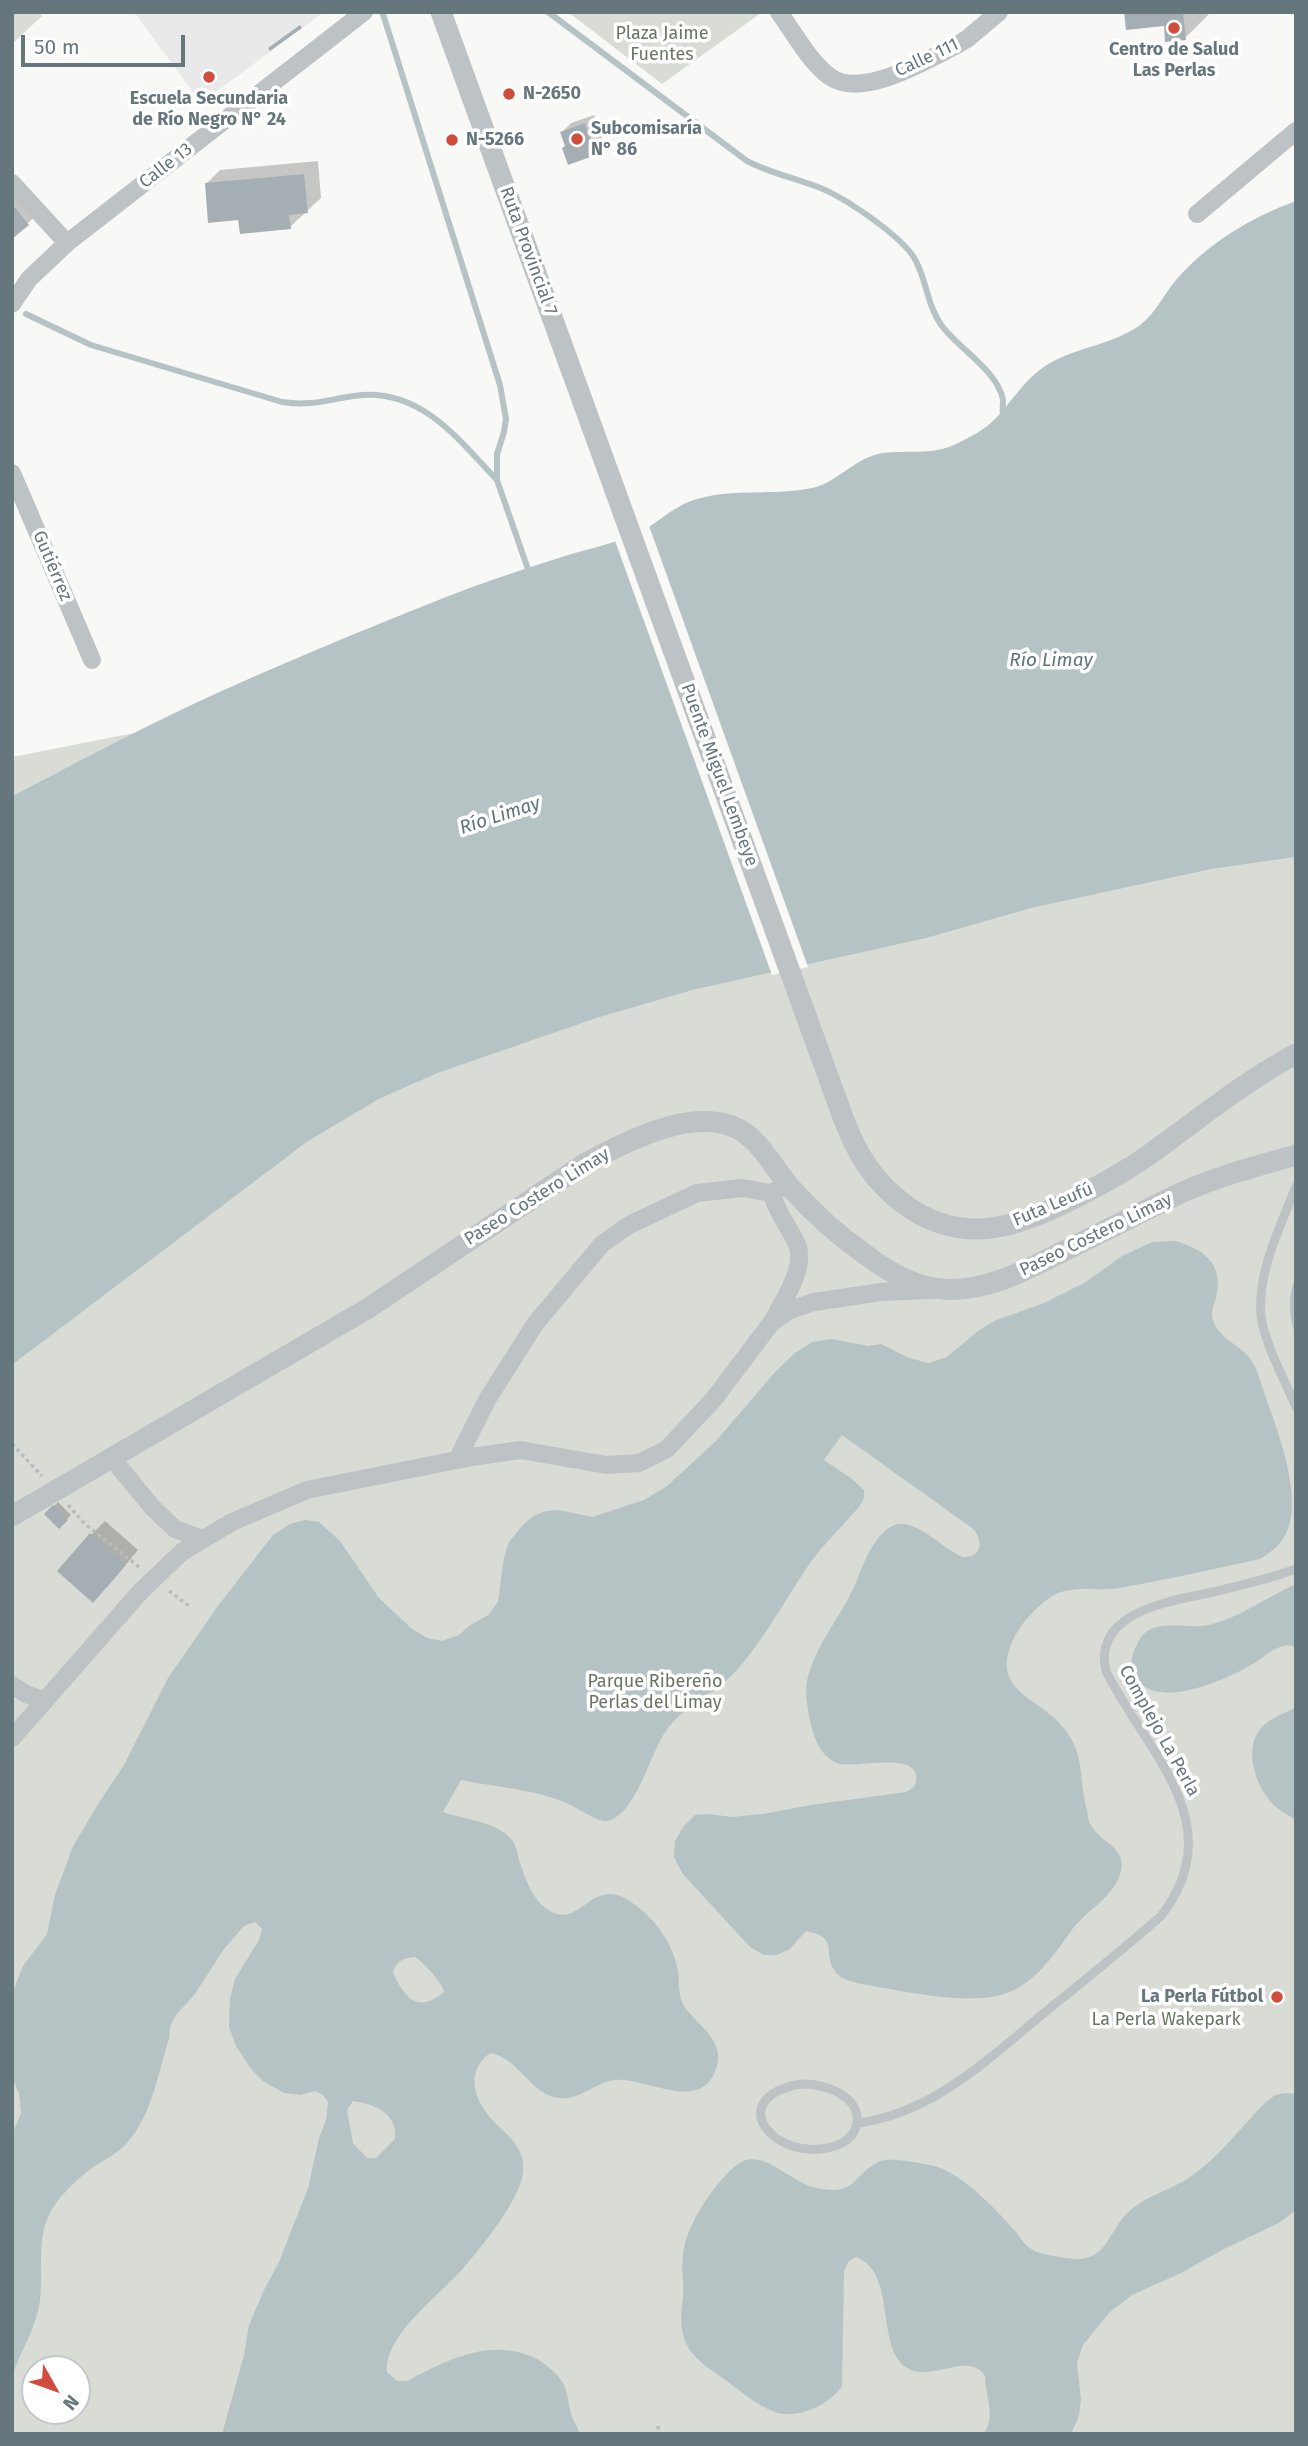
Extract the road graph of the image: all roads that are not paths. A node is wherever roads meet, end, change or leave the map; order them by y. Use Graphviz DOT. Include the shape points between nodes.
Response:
graph roads {
  1 [pos="364,12"];
  2 [pos="441,12"];
  3 [pos="779,12"];
  4 [pos="999,12"];
  5 [pos="1296,131"];
  6 [pos="12,183"];
  7 [pos="1197,214"];
  8 [pos="67,243"];
  9 [pos="12,304"];
  10 [pos="12,473"];
  11 [pos="616,490"];
  12 [pos="92,660"];
  13 [pos="1294,1055"];
  14 [pos="822,1059"];
  15 [pos="1296,1155"];
  16 [pos="1296,1186"];
  17 [pos="779,1188"];
  18 [pos="941,1289"];
  19 [pos="772,1322"];
  20 [pos="1296,1407"];
  21 [pos="111,1457"];
  22 [pos="457,1460"];
  23 [pos="12,1516"];
  24 [pos="202,1539"];
  25 [pos="1296,1569"];
  26 [pos="12,1685"];
  27 [pos="45,1701"];
  28 [pos="12,1738"];
  29 [pos="858,2123"];
  1 -- 8 [label="street, Calle 13"];
  2 -- 11 [label="street, Ruta Provincial 7"];
  3 -- 4 [label="street, Calle 111" via="824,72 846,85 861,86 942,53"];
  5 -- 7 [label="street"];
  6 -- 8 [label="street"];
  8 -- 9 [label="street, Calle 13" via="29,279"];
  10 -- 12 [label="street, Gutiérrez"];
  11 -- 14 [label="street, Puente Miguel Lembeye"];
  13 -- 14 [label="street, Futa Leufú" via="1106,1182 1033,1217 975,1229 931,1220 892,1196 875,1178 852,1140"];
  15 -- 18 [label="street, Paseo Costero Limay" via="1187,1191 1013,1275 964,1289"];
  16 -- 20 [label="lane" via="1269,1259 1261,1306 1265,1332"];
  17 -- 18 [label="street, Paseo Costero Limay" via="876,1263"];
  17 -- 19 [label="street" via="779,1215 798,1245 799,1266"];
  17 -- 21 [label="street, Paseo Costero Limay" via="756,1145 736,1127 702,1122 635,1139 559,1180 367,1309"];
  17 -- 22 [label="street" via="697,1193 629,1224 602,1244 534,1324"];
  18 -- 19 [label="street" via="814,1302"];
  19 -- 22 [label="street" via="713,1400 667,1449 639,1463 607,1465 520,1450"];
  21 -- 23 [label="street, Paseo Costero Limay"];
  21 -- 24 [label="street" via="175,1529"];
  22 -- 24 [label="street" via="307,1490 232,1521"];
  24 -- 27 [label="street" via="141,1591"];
  25 -- 29 [label="lane, Complejo La Perla" via="1152,1606 1125,1621 1106,1644 1106,1671 1170,1777 1186,1816 1185,1871 1174,1900 1161,1916 967,2076 895,2116"];
  26 -- 27 [label="street"];
  27 -- 28 [label="street"];
  29 -- 29 [label="lane" via="846,2098 818,2084 773,2092 761,2112 766,2131 800,2148 845,2142"];
}
